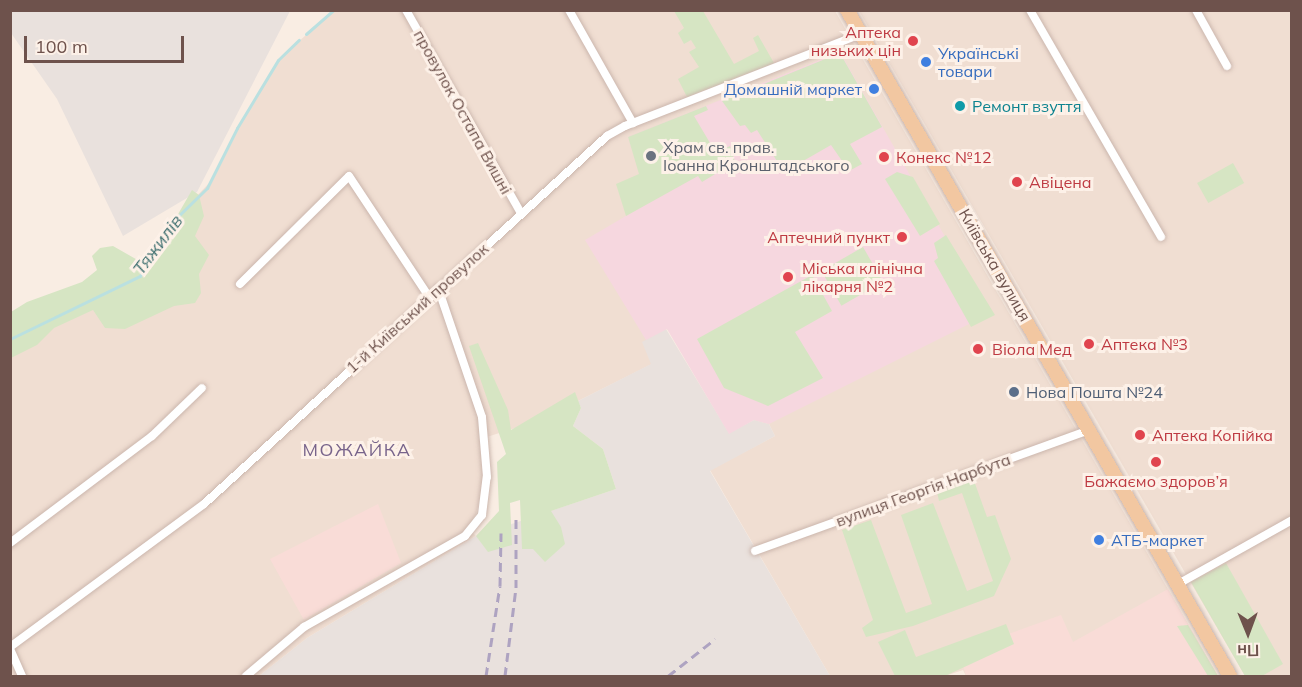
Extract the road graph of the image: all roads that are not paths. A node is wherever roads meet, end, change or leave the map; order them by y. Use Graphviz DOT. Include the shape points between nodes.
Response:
graph roads {
  1 [pos="406,10"];
  2 [pos="569,10"];
  3 [pos="847,10"];
  4 [pos="1030,10"];
  5 [pos="1196,10"];
  6 [pos="861,34"];
  7 [pos="1227,66"];
  8 [pos="633,123"];
  9 [pos="521,213"];
  10 [pos="1161,237"];
  11 [pos="240,284"];
  12 [pos="438,288"];
  13 [pos="429,297"];
  14 [pos="202,387"];
  15 [pos="1090,430"];
  16 [pos="1292,520"];
  17 [pos="10,543"];
  18 [pos="755,551"];
  19 [pos="1178,584"];
  20 [pos="10,648"];
  21 [pos="10,674"];
  22 [pos="22,676"];
  23 [pos="246,676"];
  24 [pos="1230,676"];
  1 -- 9 [label="street, провулок Остапа Вишні"];
  2 -- 8 [label="street"];
  3 -- 6 [label="main road, Київська вулиця"];
  4 -- 10 [label="street"];
  5 -- 7 [label="street"];
  6 -- 8 [label="street, 1-й Київський провулок"];
  6 -- 15 [label="main road, Київська вулиця"];
  8 -- 9 [label="street, 1-й Київський провулок" via="608,136"];
  9 -- 12 [label="street, 1-й Київський провулок"];
  11 -- 13 [label="street" via="348,176"];
  12 -- 13 [label="street, 1-й Київський провулок"];
  12 -- 23 [label="street" via="482,417 487,477 482,515 465,536 304,627"];
  13 -- 20 [label="street, 1-й Київський провулок" via="204,504"];
  14 -- 17 [label="street" via="152,436"];
  15 -- 18 [label="street, вулиця Георгія Нарбута"];
  15 -- 19 [label="main road, Київська вулиця"];
  16 -- 19 [label="street"];
  19 -- 24 [label="main road, Київська вулиця"];
  20 -- 22 [label="street"];
  21 -- 22 [label="street"];
}
